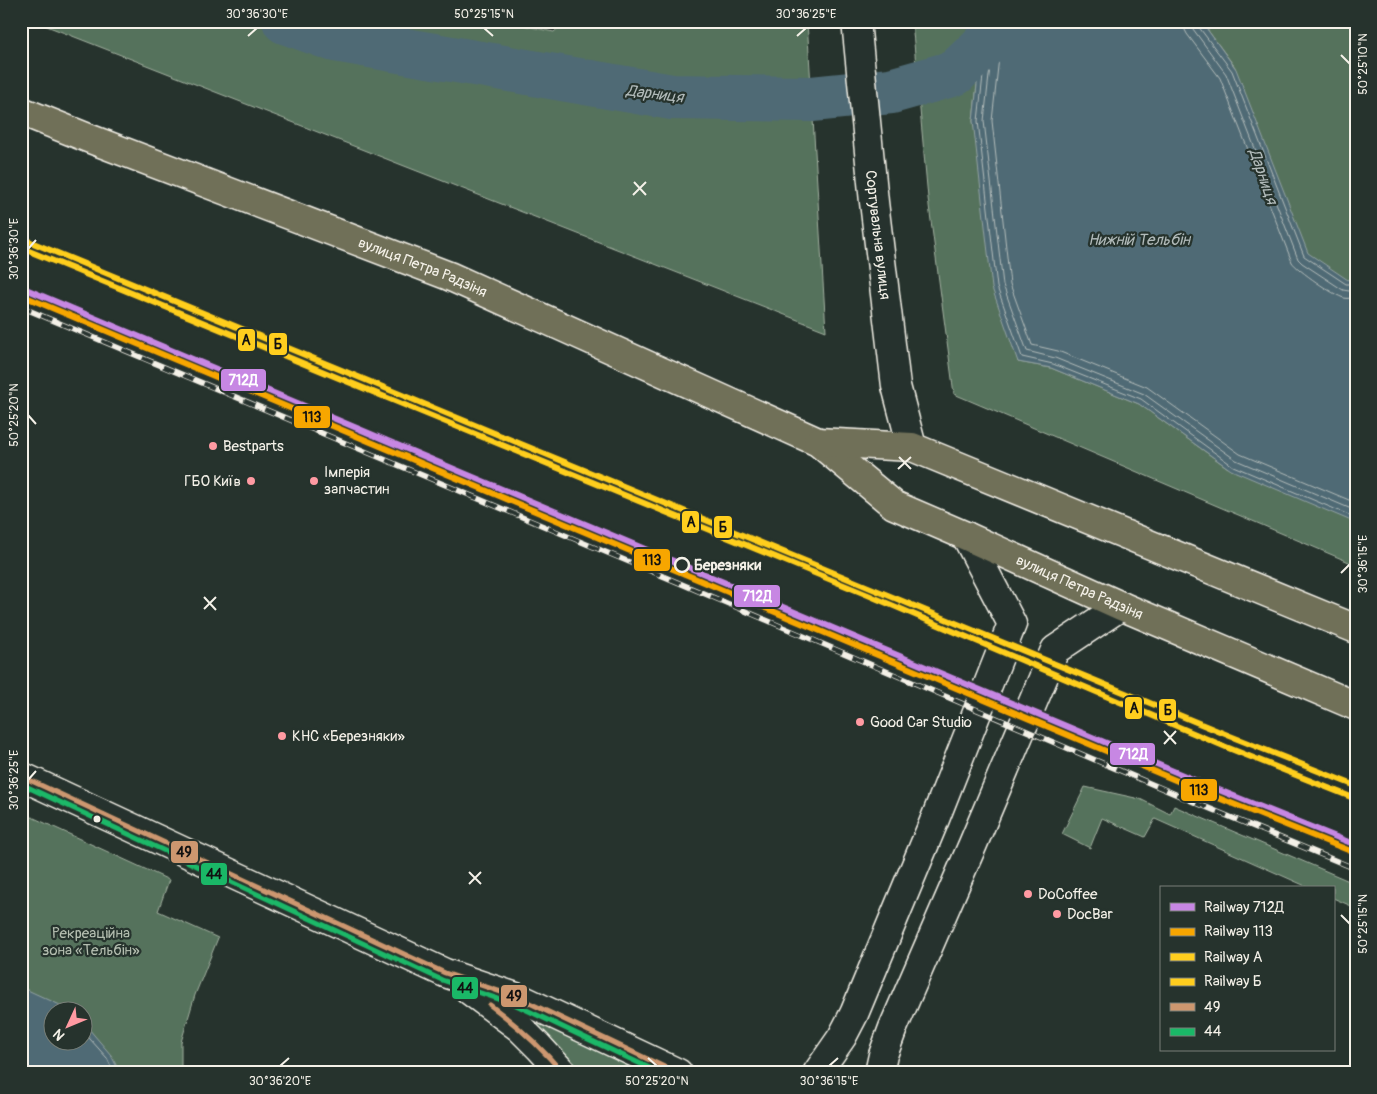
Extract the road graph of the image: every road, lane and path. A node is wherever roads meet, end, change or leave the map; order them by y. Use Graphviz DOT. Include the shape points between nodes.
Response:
graph roads {
  1 [pos="856,21"];
  2 [pos="21,111"];
  3 [pos="818,442"];
  4 [pos="912,447"];
  5 [pos="966,536"];
  6 [pos="1121,606"];
  7 [pos="1356,629"];
  8 [pos="1356,706"];
  9 [pos="21,776"];
  10 [pos="445,973"];
  11 [pos="833,1051"];
  12 [pos="563,1073"];
  13 [pos="678,1073"];
  14 [pos="809,1073"];
  15 [pos="817,1073"];
  16 [pos="879,1073"];
  1 -- 4 [label="street, Сортувальна вулиця" via="896,386"];
  2 -- 3 [label="main road, вулиця Петра Радзіня" via="449,276"];
  3 -- 4 [label="main road, вулиця Петра Радзіня"];
  3 -- 5 [label="main road, вулиця Петра Радзіня" via="894,504"];
  4 -- 7 [label="main road, вулиця Петра Радзіня"];
  5 -- 6 [label="main road, вулиця Петра Радзіня"];
  5 -- 11 [label="street" via="1012,624 854,1014"];
  6 -- 8 [label="main road, вулиця Петра Радзіня"];
  6 -- 16 [label="street" via="1055,650 893,1028"];
  9 -- 10 [label="street"];
  10 -- 12 [label="street" via="520,1028"];
  10 -- 13 [label="street" via="519,998"];
  11 -- 14 [label="street"];
  11 -- 15 [label="street"];
}
